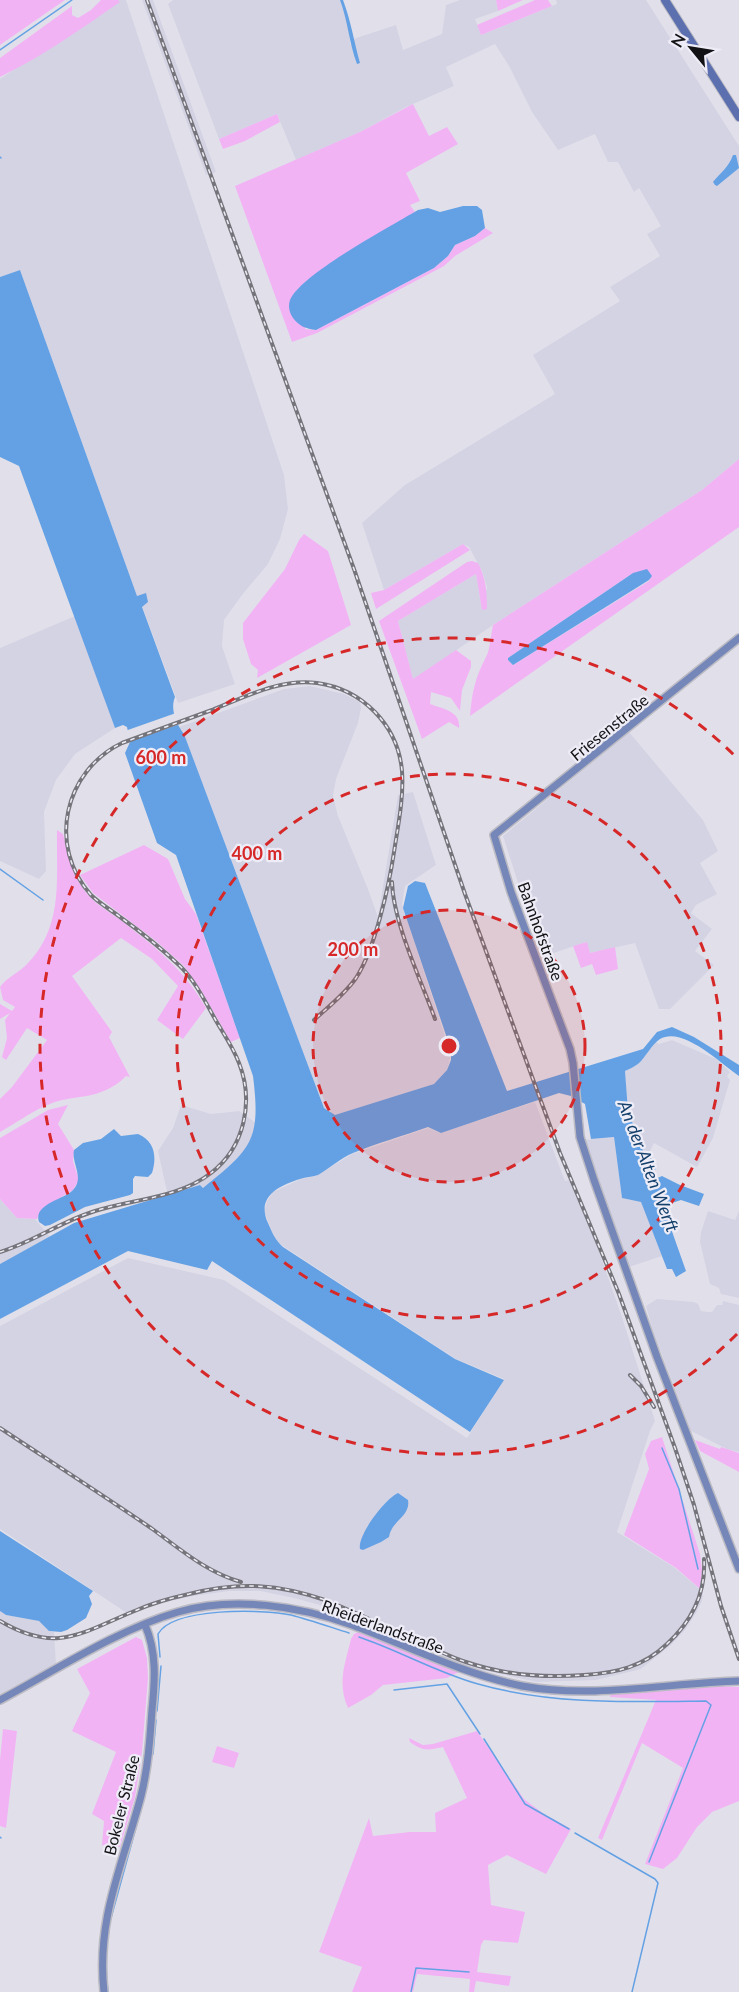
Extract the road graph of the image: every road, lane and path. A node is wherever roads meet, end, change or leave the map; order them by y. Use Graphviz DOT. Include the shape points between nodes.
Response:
graph roads {
  1 [pos="665,0"];
  2 [pos="739,117"];
  3 [pos="739,638"];
  4 [pos="494,835"];
  5 [pos="739,1569"];
  6 [pos="145,1625"];
  7 [pos="739,1681"];
  8 [pos="0,1700"];
  9 [pos="104,1992"];
  1 -- 2 [label="main road"];
  3 -- 4 [label="street, Friesenstraße"];
  4 -- 5 [label="street, Bahnhofstraße" via="573,1063 580,1137 594,1180"];
  6 -- 7 [label="street, Rheiderlandstraße" via="201,1608 276,1607 334,1619 502,1682 547,1690 592,1691"];
  6 -- 8 [label="street, Rheiderlandstraße"];
  6 -- 9 [label="street, Bokeler Straße" via="155,1663 148,1752 141,1794 106,1916"];
}
